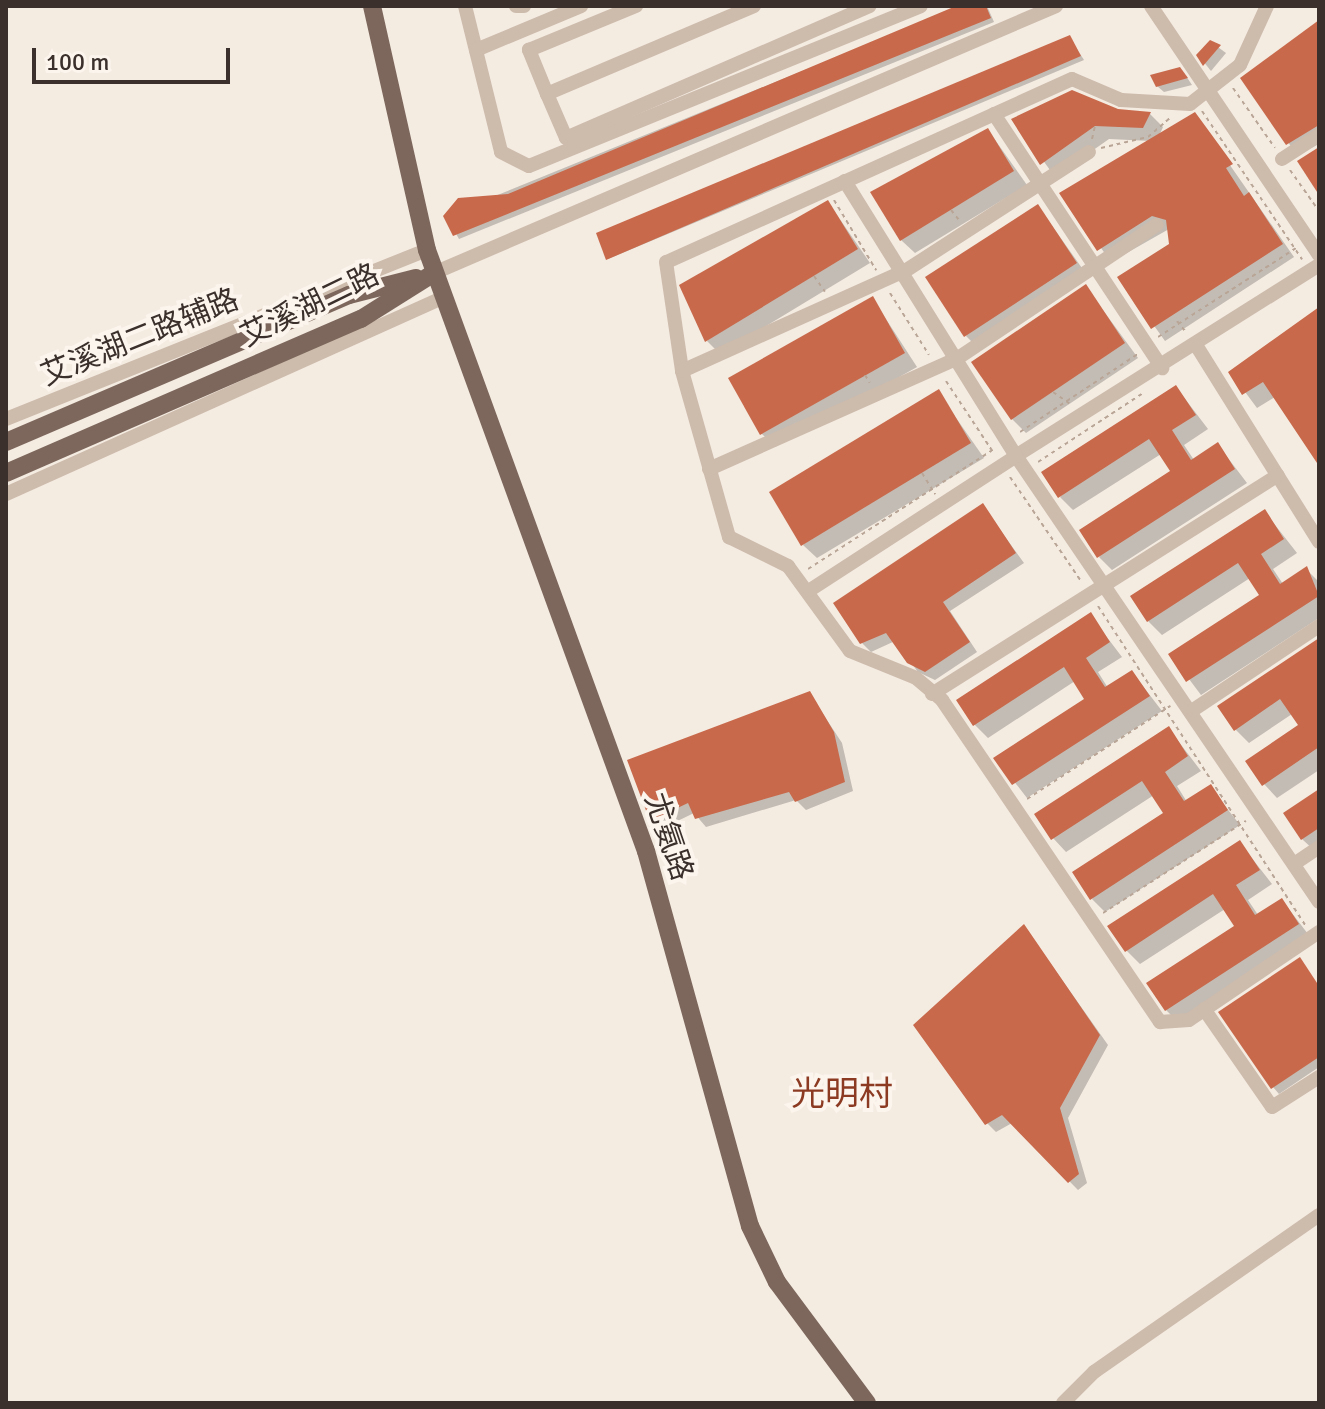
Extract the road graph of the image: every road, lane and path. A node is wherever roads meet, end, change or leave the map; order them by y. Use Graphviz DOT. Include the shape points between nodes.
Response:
graph roads {
  1 [pos="372,6"];
  2 [pos="465,6"];
  3 [pos="516,6"];
  4 [pos="524,6"];
  5 [pos="581,6"];
  6 [pos="636,6"];
  7 [pos="754,6"];
  8 [pos="870,6"];
  9 [pos="921,6"];
  10 [pos="1056,6"];
  11 [pos="1151,6"];
  12 [pos="1267,6"];
  13 [pos="476,50"];
  14 [pos="1225,77"];
  15 [pos="1207,91"];
  16 [pos="547,94"];
  17 [pos="1189,103"];
  18 [pos="994,114"];
  19 [pos="1319,135"];
  20 [pos="1089,152"];
  21 [pos="1282,159"];
  22 [pos="845,181"];
  23 [pos="1040,184"];
  24 [pos="827,189"];
  25 [pos="1319,211"];
  26 [pos="1157,225"];
  27 [pos="1310,242"];
  28 [pos="1295,249"];
  29 [pos="427,250"];
  30 [pos="1319,255"];
  31 [pos="1093,264"];
  32 [pos="1319,265"];
  33 [pos="905,271"];
  34 [pos="434,273"];
  35 [pos="814,276"];
  36 [pos="883,281"];
  37 [pos="443,298"];
  38 [pos="833,303"];
  39 [pos="1196,345"];
  40 [pos="1149,348"];
  41 [pos="958,358"];
  42 [pos="937,368"];
  43 [pos="1162,368"];
  44 [pos="682,371"];
  45 [pos="1053,392"];
  46 [pos="1067,399"];
  47 [pos="1080,418"];
  48 [pos="6,419"];
  49 [pos="1007,441"];
  50 [pos="6,442"];
  51 [pos="992,451"];
  52 [pos="1016,456"];
  53 [pos="1002,466"];
  54 [pos="709,469"];
  55 [pos="6,473"];
  56 [pos="922,473"];
  57 [pos="1278,475"];
  58 [pos="932,490"];
  59 [pos="6,494"];
  60 [pos="941,505"];
  61 [pos="1319,542"];
  62 [pos="797,576"];
  63 [pos="1107,587"];
  64 [pos="810,590"];
  65 [pos="1091,597"];
  66 [pos="1319,626"];
  67 [pos="932,694"];
  68 [pos="1184,697"];
  69 [pos="1165,709"];
  70 [pos="1193,710"];
  71 [pos="1015,807"];
  72 [pos="1260,812"];
  73 [pos="1244,822"];
  74 [pos="1319,847"];
  75 [pos="1294,864"];
  76 [pos="1319,902"];
  77 [pos="1092,921"];
  78 [pos="1316,934"];
  79 [pos="1204,1009"];
  80 [pos="1319,1077"];
  81 [pos="1319,1215"];
  82 [pos="867,1403"];
  83 [pos="1063,1403"];
  1 -- 29 [label="main road, 尤氨路"];
  2 -- 13 [label="street"];
  3 -- 4 [label="street"];
  5 -- 13 [label="street"];
  6 -- 16 [label="street" via="529,50"];
  7 -- 16 [label="street"];
  8 -- 16 [label="street" via="566,138"];
  9 -- 13 [label="street" via="529,166 501,152"];
  10 -- 34 [label="street"];
  11 -- 15 [label="street"];
  12 -- 14 [label="street" via="1240,65"];
  14 -- 15 [label="street"];
  14 -- 21 [label="path"];
  15 -- 17 [label="street"];
  15 -- 27 [label="street"];
  17 -- 18 [label="street" via="1121,100 1072,79"];
  17 -- 20 [label="path" via="1148,137"];
  17 -- 28 [label="path"];
  18 -- 22 [label="street"];
  18 -- 23 [label="street"];
  19 -- 21 [label="street"];
  20 -- 23 [label="street"];
  21 -- 25 [label="path"];
  22 -- 24 [label="street"];
  22 -- 33 [label="street"];
  23 -- 31 [label="street"];
  23 -- 33 [label="street"];
  24 -- 36 [label="path"];
  24 -- 44 [label="street" via="666,262"];
  26 -- 31 [label="street"];
  27 -- 28 [label="path"];
  27 -- 30 [label="street"];
  28 -- 40 [label="path" via="1168,325"];
  29 -- 34 [label="main road, 尤氨路"];
  29 -- 48 [label="street, 艾溪湖二路辅路"];
  31 -- 40 [label="street"];
  31 -- 41 [label="street"];
  32 -- 39 [label="street"];
  33 -- 36 [label="street"];
  33 -- 41 [label="street"];
  34 -- 37 [label="main road, 尤氨路"];
  34 -- 50 [label="main road, 艾溪湖二路" via="349,295"];
  34 -- 55 [label="main road, 艾溪湖二路" via="361,319"];
  35 -- 38 [label="path"];
  36 -- 38 [label="street"];
  36 -- 42 [label="path"];
  37 -- 59 [label="street"];
  37 -- 82 [label="main road, 尤氨路" via="632,794 750,1226 777,1282"];
  38 -- 44 [label="street"];
  39 -- 43 [label="street"];
  39 -- 57 [label="street"];
  40 -- 43 [label="street"];
  40 -- 46 [label="path"];
  41 -- 42 [label="street"];
  41 -- 49 [label="street"];
  42 -- 51 [label="path"];
  42 -- 54 [label="street"];
  43 -- 47 [label="street"];
  44 -- 54 [label="street"];
  45 -- 46 [label="path"];
  46 -- 47 [label="path"];
  46 -- 49 [label="path"];
  47 -- 52 [label="street"];
  49 -- 51 [label="path"];
  49 -- 52 [label="street"];
  51 -- 58 [label="path"];
  52 -- 53 [label="street"];
  52 -- 63 [label="street"];
  53 -- 60 [label="street"];
  53 -- 65 [label="path"];
  54 -- 62 [label="street" via="729,537"];
  56 -- 58 [label="path"];
  57 -- 61 [label="street"];
  57 -- 63 [label="street"];
  58 -- 60 [label="path"];
  58 -- 62 [label="path"];
  60 -- 64 [label="street"];
  62 -- 64 [label="street"];
  63 -- 65 [label="street"];
  63 -- 68 [label="street"];
  64 -- 67 [label="street" via="850,651 916,678"];
  65 -- 67 [label="street"];
  65 -- 69 [label="path"];
  66 -- 70 [label="street"];
  67 -- 71 [label="street"];
  68 -- 69 [label="path"];
  68 -- 70 [label="street"];
  69 -- 71 [label="path"];
  69 -- 73 [label="path"];
  70 -- 72 [label="street"];
  71 -- 77 [label="street"];
  72 -- 73 [label="path"];
  72 -- 75 [label="street"];
  73 -- 77 [label="path"];
  73 -- 78 [label="path"];
  74 -- 75 [label="street"];
  75 -- 76 [label="street"];
  77 -- 79 [label="street" via="1160,1022"];
  78 -- 79 [label="street"];
  79 -- 80 [label="street" via="1272,1107"];
  81 -- 83 [label="street" via="1094,1372"];
}
